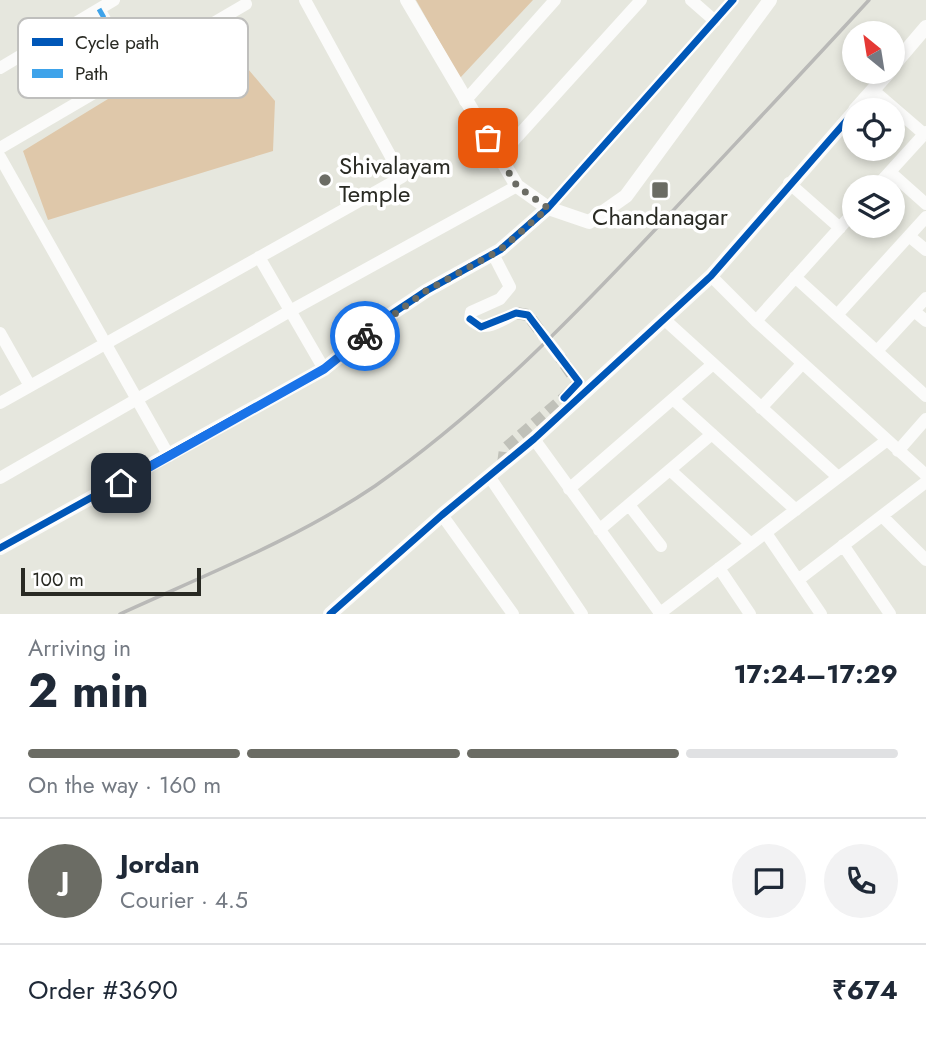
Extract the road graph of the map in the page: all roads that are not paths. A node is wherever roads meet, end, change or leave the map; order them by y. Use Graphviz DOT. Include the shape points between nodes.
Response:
graph roads {
  1 [pos="114,0"];
  2 [pos="305,0"];
  3 [pos="407,0"];
  4 [pos="555,0"];
  5 [pos="641,0"];
  6 [pos="691,0"];
  7 [pos="733,0"];
  8 [pos="770,0"];
  9 [pos="246,4"];
  10 [pos="99,9"];
  11 [pos="84,18"];
  12 [pos="104,18"];
  13 [pos="222,18"];
  14 [pos="715,21"];
  15 [pos="926,27"];
  16 [pos="905,52"];
  17 [pos="18,57"];
  18 [pos="0,68"];
  19 [pos="878,84"];
  20 [pos="873,90"];
  21 [pos="86,98"];
  22 [pos="866,98"];
  23 [pos="466,101"];
  24 [pos="842,125"];
  25 [pos="925,133"];
  26 [pos="0,148"];
  27 [pos="0,157"];
  28 [pos="499,157"];
  29 [pos="890,172"];
  30 [pos="887,175"];
  31 [pos="789,183"];
  32 [pos="517,186"];
  33 [pos="926,204"];
  34 [pos="548,208"];
  35 [pos="926,217"];
  36 [pos="842,226"];
  37 [pos="840,228"];
  38 [pos="909,236"];
  39 [pos="926,250"];
  40 [pos="493,254"];
  41 [pos="259,257"];
  42 [pos="711,276"];
  43 [pos="795,277"];
  44 [pos="926,298"];
  45 [pos="290,311"];
  46 [pos="914,311"];
  47 [pos="516,313"];
  48 [pos="837,315"];
  49 [pos="665,320"];
  50 [pos="756,321"];
  51 [pos="926,321"];
  52 [pos="0,333"];
  53 [pos="543,335"];
  54 [pos="105,342"];
  55 [pos="877,351"];
  56 [pos="560,358"];
  57 [pos="713,364"];
  58 [pos="802,364"];
  59 [pos="324,369"];
  60 [pos="30,386"];
  61 [pos="926,396"];
  62 [pos="137,399"];
  63 [pos="673,399"];
  64 [pos="0,403"];
  65 [pos="761,408"];
  66 [pos="926,419"];
  67 [pos="712,434"];
  68 [pos="534,439"];
  69 [pos="886,441"];
  70 [pos="898,451"];
  71 [pos="169,456"];
  72 [pos="670,470"];
  73 [pos="926,475"];
  74 [pos="489,476"];
  75 [pos="838,477"];
  76 [pos="0,478"];
  77 [pos="926,482"];
  78 [pos="569,489"];
  79 [pos="629,505"];
  80 [pos="796,509"];
  81 [pos="442,515"];
  82 [pos="882,516"];
  83 [pos="599,530"];
  84 [pos="765,533"];
  85 [pos="751,544"];
  86 [pos="843,545"];
  87 [pos="661,546"];
  88 [pos="0,548"];
  89 [pos="926,559"];
  90 [pos="719,568"];
  91 [pos="798,580"];
  92 [pos="337,611"];
  93 [pos="513,614"];
  94 [pos="582,614"];
  95 [pos="659,614"];
  96 [pos="750,614"];
  97 [pos="821,614"];
  98 [pos="890,614"];
  1 -- 10 [label="street"];
  2 -- 41 [label="street" via="402,177"];
  3 -- 23 [label="street"];
  4 -- 23 [label="street"];
  5 -- 28 [label="street"];
  6 -- 14 [label="street"];
  7 -- 14 [label="street"];
  8 -- 34 [label="street" via="626,195 594,220 584,222"];
  9 -- 13 [label="street"];
  10 -- 11 [label="street"];
  10 -- 12 [label="street"];
  14 -- 34 [label="street"];
  15 -- 16 [label="street"];
  17 -- 18 [label="street"];
  19 -- 20 [label="street"];
  20 -- 22 [label="street"];
  20 -- 25 [label="street"];
  21 -- 26 [label="street"];
  23 -- 28 [label="street"];
  24 -- 31 [label="street"];
  25 -- 29 [label="street"];
  27 -- 54 [label="street"];
  28 -- 32 [label="street"];
  29 -- 30 [label="street"];
  29 -- 33 [label="street"];
  31 -- 37 [label="street"];
  31 -- 42 [label="street"];
  32 -- 34 [label="street"];
  32 -- 45 [label="street"];
  34 -- 40 [label="street"];
  35 -- 38 [label="street"];
  36 -- 37 [label="street"];
  37 -- 43 [label="street"];
  38 -- 39 [label="street"];
  38 -- 48 [label="street"];
  40 -- 47 [label="street" via="510,287 500,299 471,312 470,319 476,326 487,327"];
  40 -- 59 [label="street" via="426,291"];
  41 -- 45 [label="street"];
  41 -- 54 [label="street"];
  42 -- 49 [label="street"];
  42 -- 50 [label="street"];
  43 -- 48 [label="street"];
  43 -- 50 [label="street"];
  44 -- 46 [label="street"];
  45 -- 59 [label="street"];
  45 -- 62 [label="street"];
  46 -- 51 [label="street"];
  46 -- 55 [label="street"];
  48 -- 55 [label="street"];
  49 -- 57 [label="street"];
  49 -- 68 [label="street"];
  50 -- 58 [label="street"];
  52 -- 60 [label="street"];
  53 -- 56 [label="street"];
  54 -- 60 [label="street"];
  54 -- 62 [label="street"];
  55 -- 61 [label="street"];
  57 -- 63 [label="street"];
  57 -- 65 [label="street"];
  58 -- 65 [label="street"];
  58 -- 69 [label="street"];
  59 -- 71 [label="street"];
  60 -- 64 [label="street"];
  62 -- 71 [label="street"];
  62 -- 76 [label="street"];
  63 -- 67 [label="street"];
  63 -- 78 [label="street"];
  65 -- 75 [label="street"];
  66 -- 70 [label="street"];
  67 -- 72 [label="street"];
  67 -- 80 [label="street"];
  68 -- 74 [label="street"];
  68 -- 78 [label="street"];
  69 -- 70 [label="street"];
  69 -- 75 [label="street"];
  70 -- 73 [label="street"];
  71 -- 88 [label="street"];
  72 -- 79 [label="street"];
  72 -- 85 [label="street"];
  74 -- 81 [label="street"];
  74 -- 94 [label="street"];
  75 -- 80 [label="street"];
  77 -- 82 [label="street"];
  78 -- 83 [label="street"];
  79 -- 83 [label="street"];
  79 -- 87 [label="street"];
  80 -- 84 [label="street"];
  81 -- 92 [label="street"];
  81 -- 93 [label="street"];
  82 -- 86 [label="street"];
  82 -- 89 [label="street"];
  83 -- 95 [label="street"];
  84 -- 85 [label="street"];
  84 -- 91 [label="street"];
  85 -- 90 [label="street"];
  86 -- 91 [label="street"];
  86 -- 98 [label="street"];
  90 -- 95 [label="street"];
  90 -- 96 [label="street"];
  91 -- 97 [label="street"];
}
